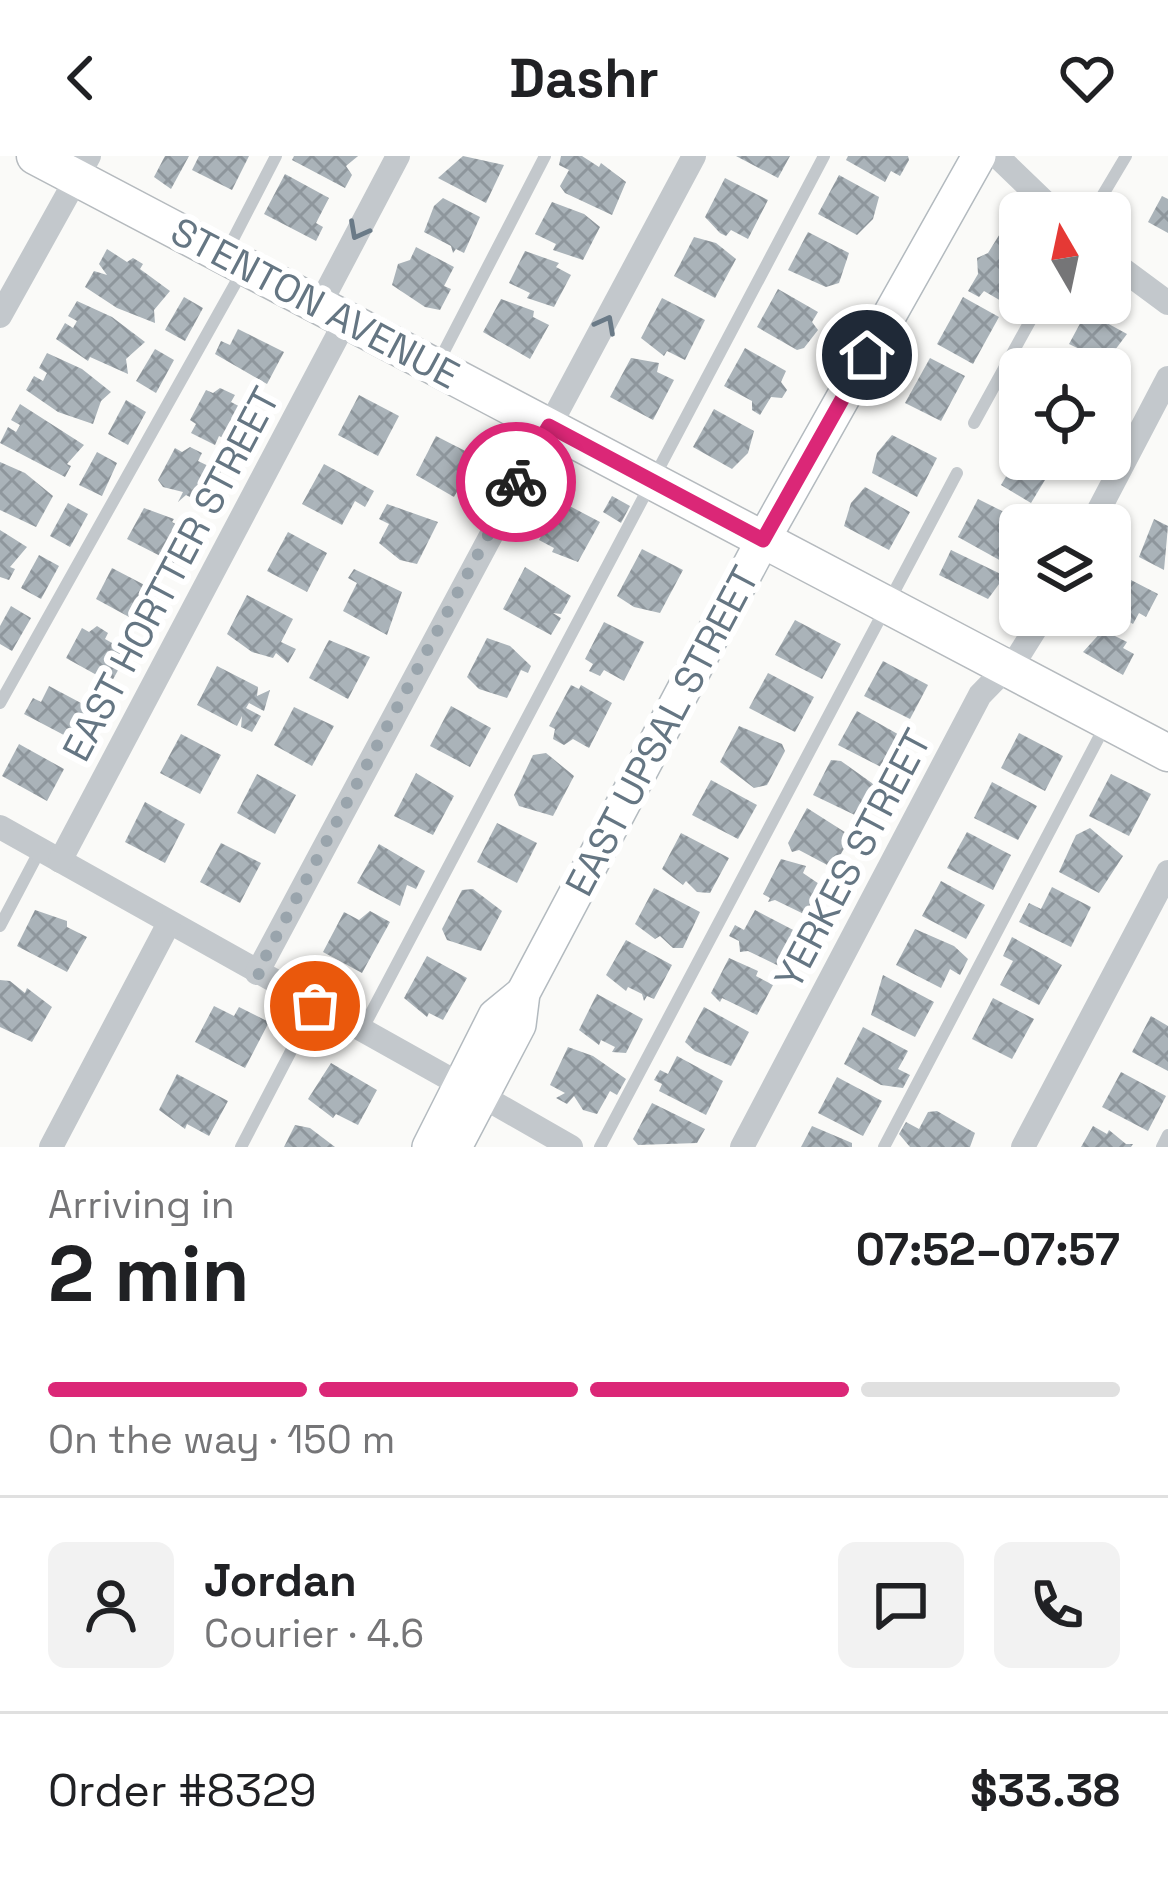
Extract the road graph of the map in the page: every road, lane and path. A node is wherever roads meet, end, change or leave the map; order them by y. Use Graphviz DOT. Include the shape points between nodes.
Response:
graph roads {
  1 [pos="35,156"];
  2 [pos="276,156"];
  3 [pos="398,156"];
  4 [pos="545,156"];
  5 [pos="694,156"];
  6 [pos="824,156"];
  7 [pos="979,156"];
  8 [pos="997,156"];
  9 [pos="1126,156"];
  10 [pos="83,167"];
  11 [pos="1034,192"];
  12 [pos="1105,192"];
  13 [pos="235,261"];
  14 [pos="1131,276"];
  15 [pos="1168,303"];
  16 [pos="332,313"];
  17 [pos="0,316"];
  18 [pos="1028,324"];
  19 [pos="436,367"];
  20 [pos="1168,378"];
  21 [pos="974,423"];
  22 [pos="549,426"];
  23 [pos="957,473"];
  24 [pos="650,480"];
  25 [pos="1102,504"];
  26 [pos="763,540"];
  27 [pos="886,605"];
  28 [pos="1029,636"];
  29 [pos="1006,668"];
  30 [pos="0,703"];
  31 [pos="1108,721"];
  32 [pos="1168,753"];
  33 [pos="0,827"];
  34 [pos="50,855"];
  35 [pos="1168,872"];
  36 [pos="169,923"];
  37 [pos="0,926"];
  38 [pos="257,973"];
  39 [pos="315,1006"];
  40 [pos="361,1031"];
  41 [pos="470,1090"];
  42 [pos="1168,1136"];
  43 [pos="51,1147"];
  44 [pos="241,1147"];
  45 [pos="429,1147"];
  46 [pos="454,1147"];
  47 [pos="571,1147"];
  48 [pos="600,1147"];
  49 [pos="742,1147"];
  50 [pos="884,1147"];
  51 [pos="1023,1147"];
  52 [pos="1162,1147"];
  1 -- 10 [label="main road, STENTON AVENUE"];
  2 -- 13 [label="lane"];
  3 -- 16 [label="street, EAST HORTTER STREET, one-way"];
  4 -- 19 [label="lane"];
  22 -- 5 [label="street, one-way"];
  6 -- 24 [label="lane"];
  7 -- 26 [label="street, EAST UPSAL STREET"];
  8 -- 11 [label="street"];
  9 -- 12 [label="lane"];
  10 -- 13 [label="main road, STENTON AVENUE"];
  10 -- 17 [label="street"];
  13 -- 16 [label="main road, STENTON AVENUE"];
  13 -- 30 [label="lane"];
  14 -- 15 [label="street"];
  16 -- 19 [label="main road, STENTON AVENUE"];
  16 -- 34 [label="street, EAST HORTTER STREET"];
  18 -- 21 [label="lane"];
  19 -- 22 [label="main road, STENTON AVENUE"];
  20 -- 25 [label="street"];
  22 -- 24 [label="main road, STENTON AVENUE"];
  22 -- 38 [label="street"];
  23 -- 27 [label="lane"];
  24 -- 26 [label="main road, STENTON AVENUE"];
  24 -- 40 [label="lane"];
  26 -- 27 [label="main road, STENTON AVENUE"];
  26 -- 41 [label="street, EAST UPSAL STREET" via="523,993 520,1025"];
  27 -- 29 [label="main road, STENTON AVENUE"];
  27 -- 48 [label="lane"];
  28 -- 29 [label="street, YERKES STREET"];
  29 -- 31 [label="main road, STENTON AVENUE"];
  29 -- 49 [label="street, YERKES STREET" via="980,695"];
  31 -- 32 [label="main road, STENTON AVENUE"];
  31 -- 50 [label="lane"];
  33 -- 34 [label="street"];
  34 -- 36 [label="street"];
  34 -- 37 [label="lane"];
  35 -- 51 [label="street"];
  36 -- 38 [label="street"];
  36 -- 43 [label="street"];
  38 -- 39 [label="street"];
  39 -- 40 [label="street"];
  39 -- 44 [label="lane"];
  40 -- 41 [label="street"];
  41 -- 45 [label="street, EAST UPSAL STREET"];
  41 -- 46 [label="street, EAST UPSAL STREET"];
  41 -- 47 [label="street"];
  42 -- 52 [label="lane"];
}
